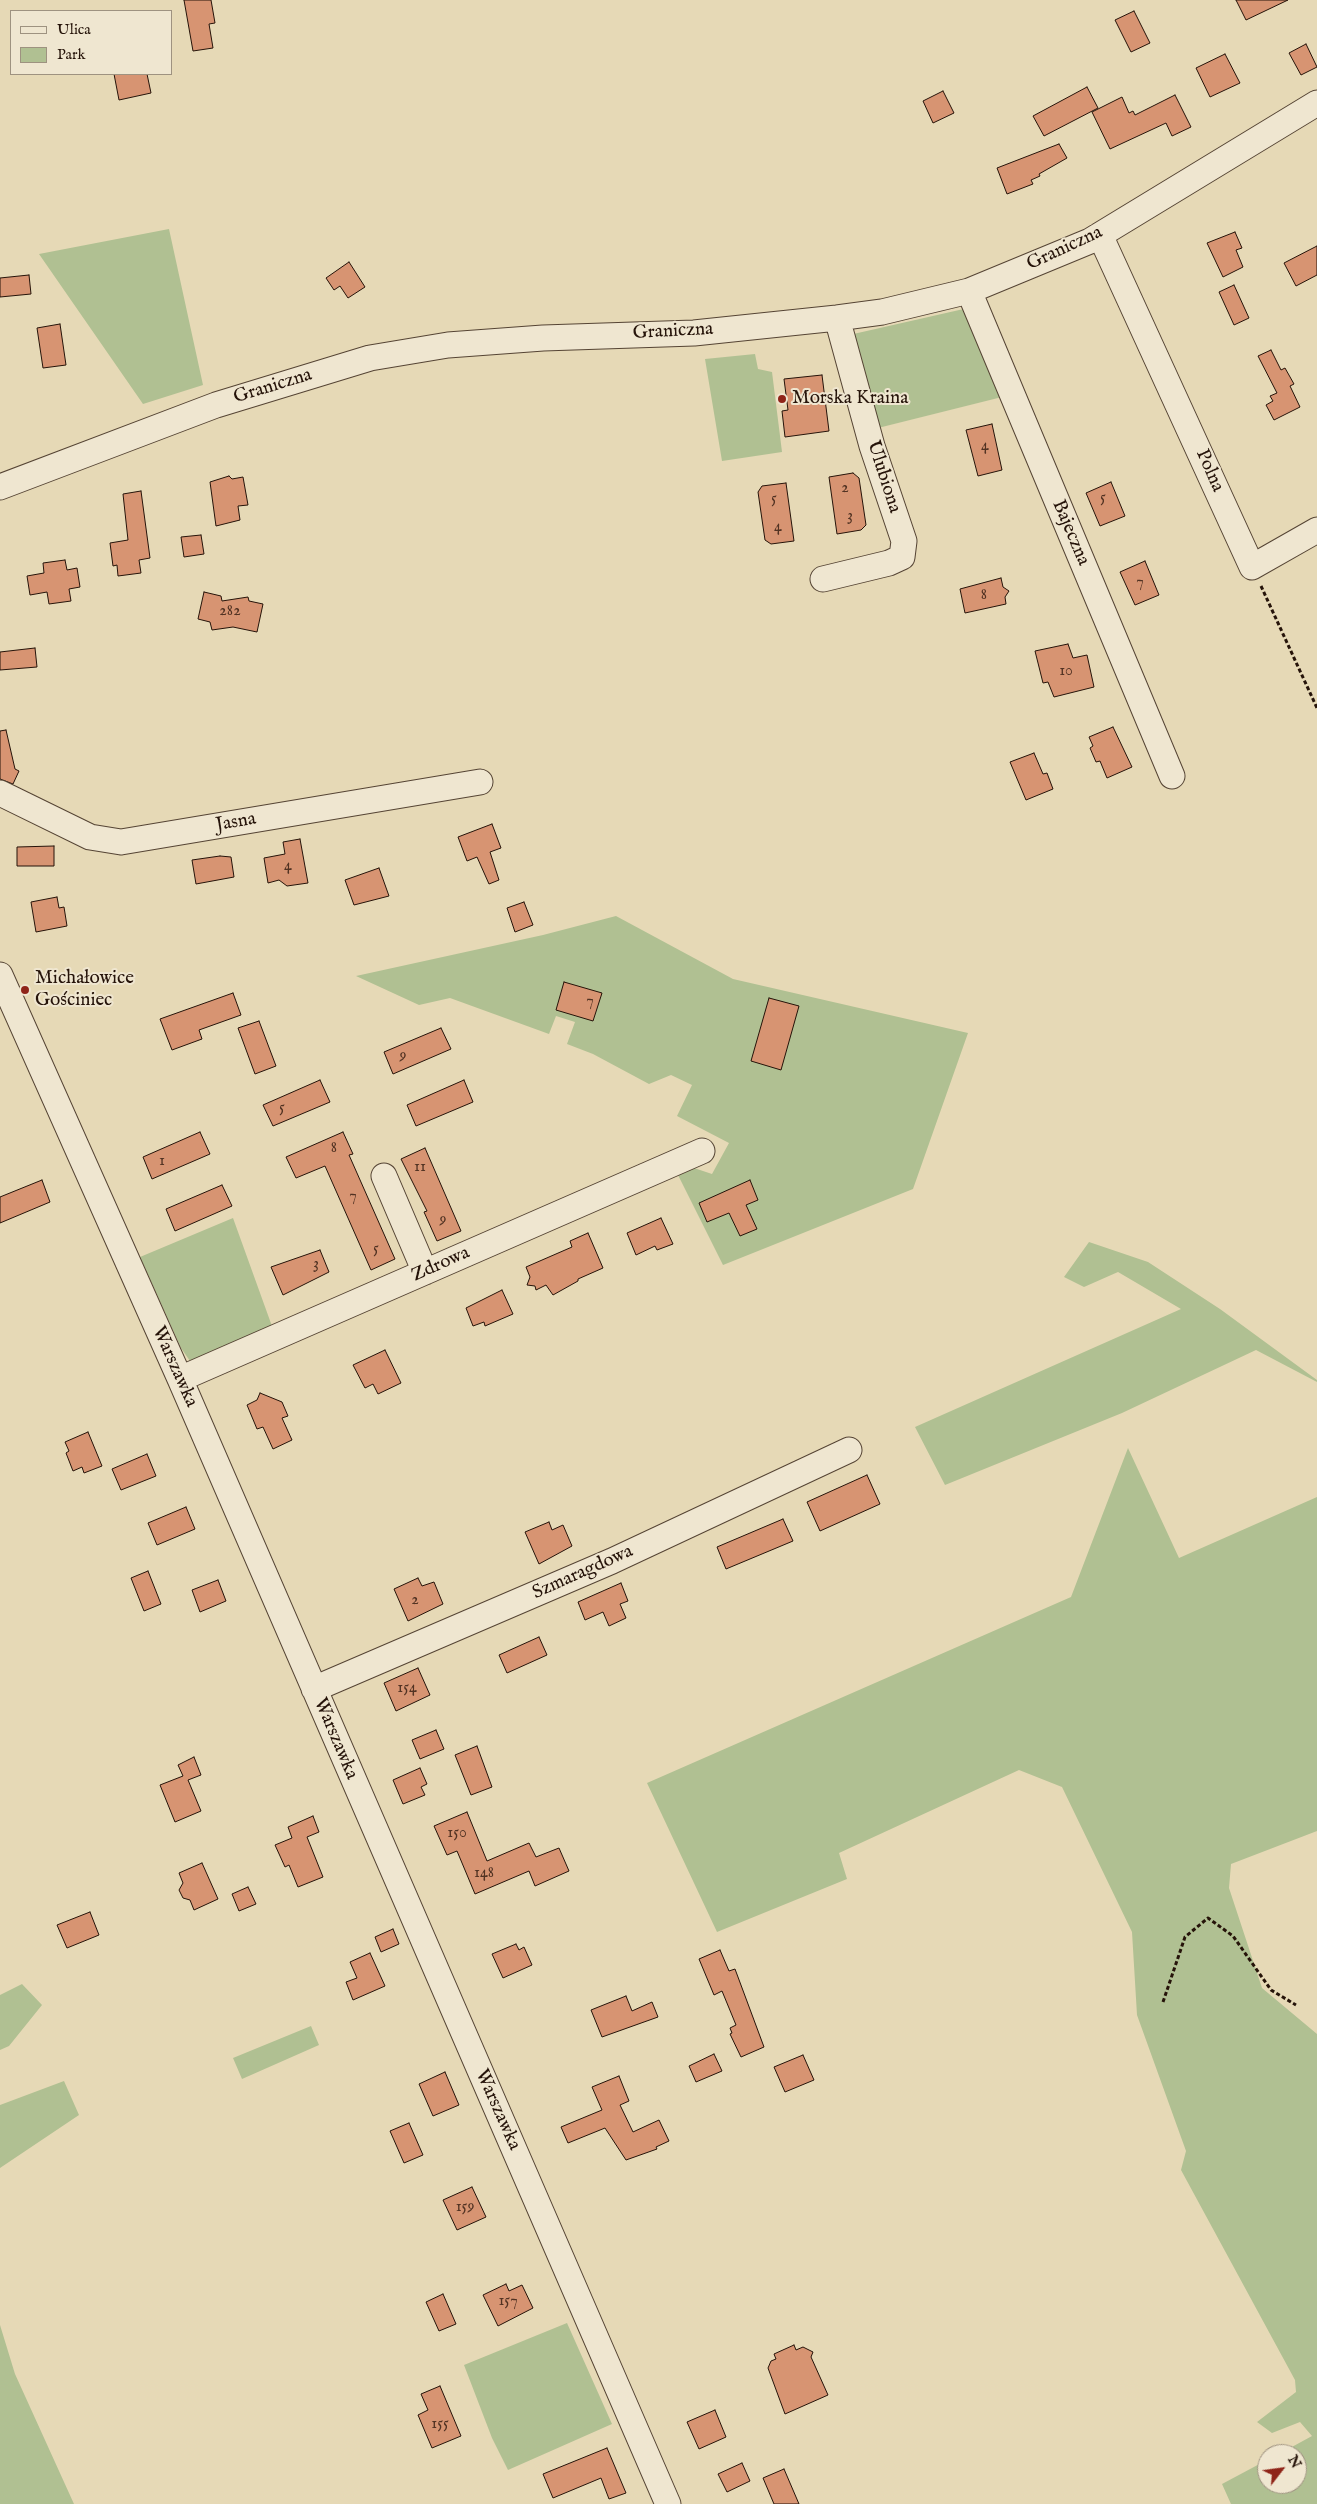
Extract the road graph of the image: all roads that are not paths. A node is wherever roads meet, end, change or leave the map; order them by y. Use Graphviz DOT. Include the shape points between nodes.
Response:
graph roads {
  1 [pos="1317,103"];
  2 [pos="1100,235"];
  3 [pos="969,291"];
  4 [pos="837,318"];
  5 [pos="0,487"];
  6 [pos="1317,530"];
  7 [pos="823,579"];
  8 [pos="1172,776"];
  9 [pos="480,782"];
  10 [pos="0,794"];
  11 [pos="0,975"];
  12 [pos="702,1151"];
  13 [pos="384,1176"];
  14 [pos="425,1272"];
  15 [pos="180,1379"];
  16 [pos="849,1450"];
  17 [pos="314,1689"];
  18 [pos="668,2504"];
  1 -- 2 [label="street, Graniczna"];
  2 -- 3 [label="street, Graniczna"];
  2 -- 6 [label="street, Polna" via="1252,567"];
  3 -- 4 [label="street, Graniczna" via="882,312"];
  3 -- 8 [label="street, Bajeczna"];
  4 -- 5 [label="street, Graniczna" via="694,332 448,345 370,358 216,405"];
  4 -- 7 [label="street, Ulubiona" via="872,446 904,541 902,557"];
  9 -- 10 [label="street, Jasna" via="121,842 90,837"];
  11 -- 15 [label="street, Warszawka"];
  12 -- 14 [label="street, Zdrowa"];
  13 -- 14 [label="street"];
  14 -- 15 [label="street, Zdrowa"];
  15 -- 17 [label="street, Warszawka"];
  16 -- 17 [label="street, Szmaragdowa" via="612,1561"];
  17 -- 18 [label="street, Warszawka"];
}
